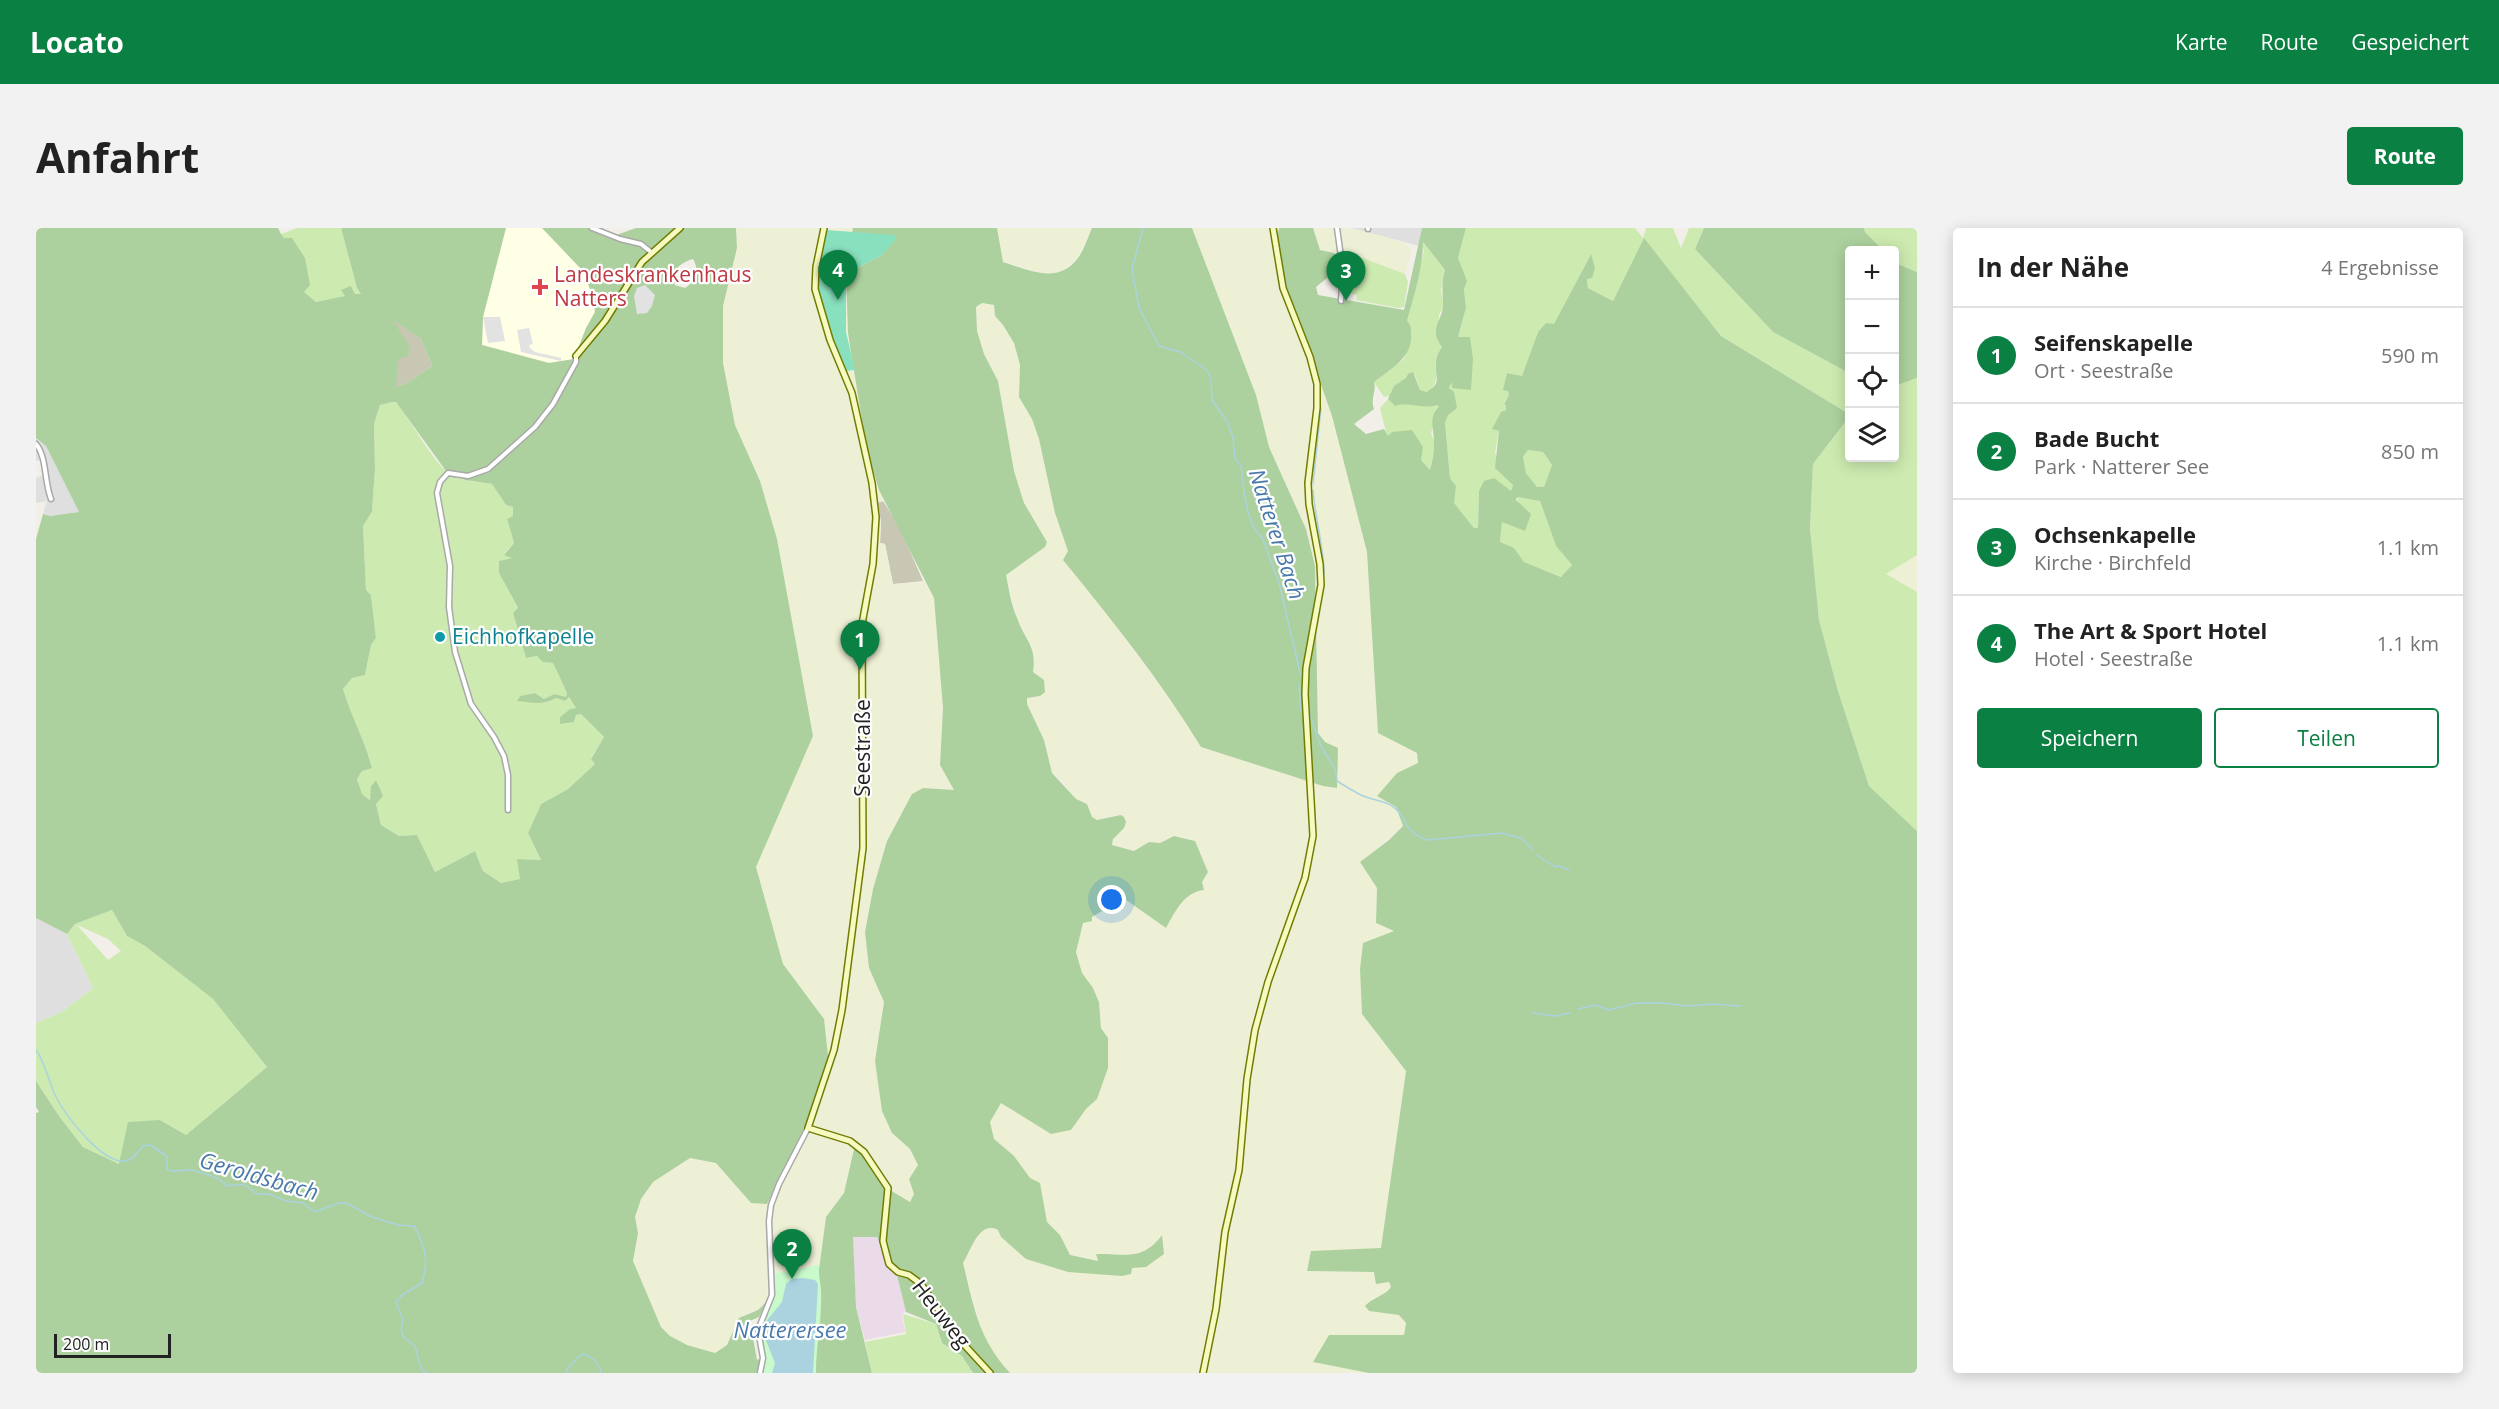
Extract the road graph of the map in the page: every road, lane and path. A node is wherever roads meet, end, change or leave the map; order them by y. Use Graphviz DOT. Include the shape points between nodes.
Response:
graph roads {
  1 [pos="592,228"];
  2 [pos="680,228"];
  3 [pos="824,228"];
  4 [pos="1273,228"];
  5 [pos="1337,228"];
  6 [pos="651,252"];
  7 [pos="1341,301"];
  8 [pos="576,356"];
  9 [pos="36,444"];
  10 [pos="51,499"];
  11 [pos="508,810"];
  12 [pos="808,1128"];
  13 [pos="760,1373"];
  14 [pos="990,1373"];
  15 [pos="1203,1373"];
  1 -- 6 [label="street" via="641,244"];
  2 -- 6 [label="street"];
  3 -- 12 [label="street, Seestraße" via="815,289 852,393 876,517 862,631 863,848 836,1040"];
  4 -- 15 [label="street" via="1283,288 1317,384 1308,493 1321,585 1305,694 1313,836 1305,878 1273,965 1255,1030 1239,1170"];
  5 -- 7 [label="street" via="1343,271"];
  6 -- 8 [label="street"];
  8 -- 11 [label="street" via="553,404 535,427 488,469 468,476 448,473 437,493 450,566 449,607 455,652 471,704 504,756"];
  9 -- 10 [label="street" via="43,456"];
  12 -- 13 [label="street" via="771,1204 771,1301 758,1330 763,1358"];
  12 -- 14 [label="street, Heuweg" via="850,1141 864,1152 888,1188 884,1241 889,1264 921,1284 957,1336"];
}
